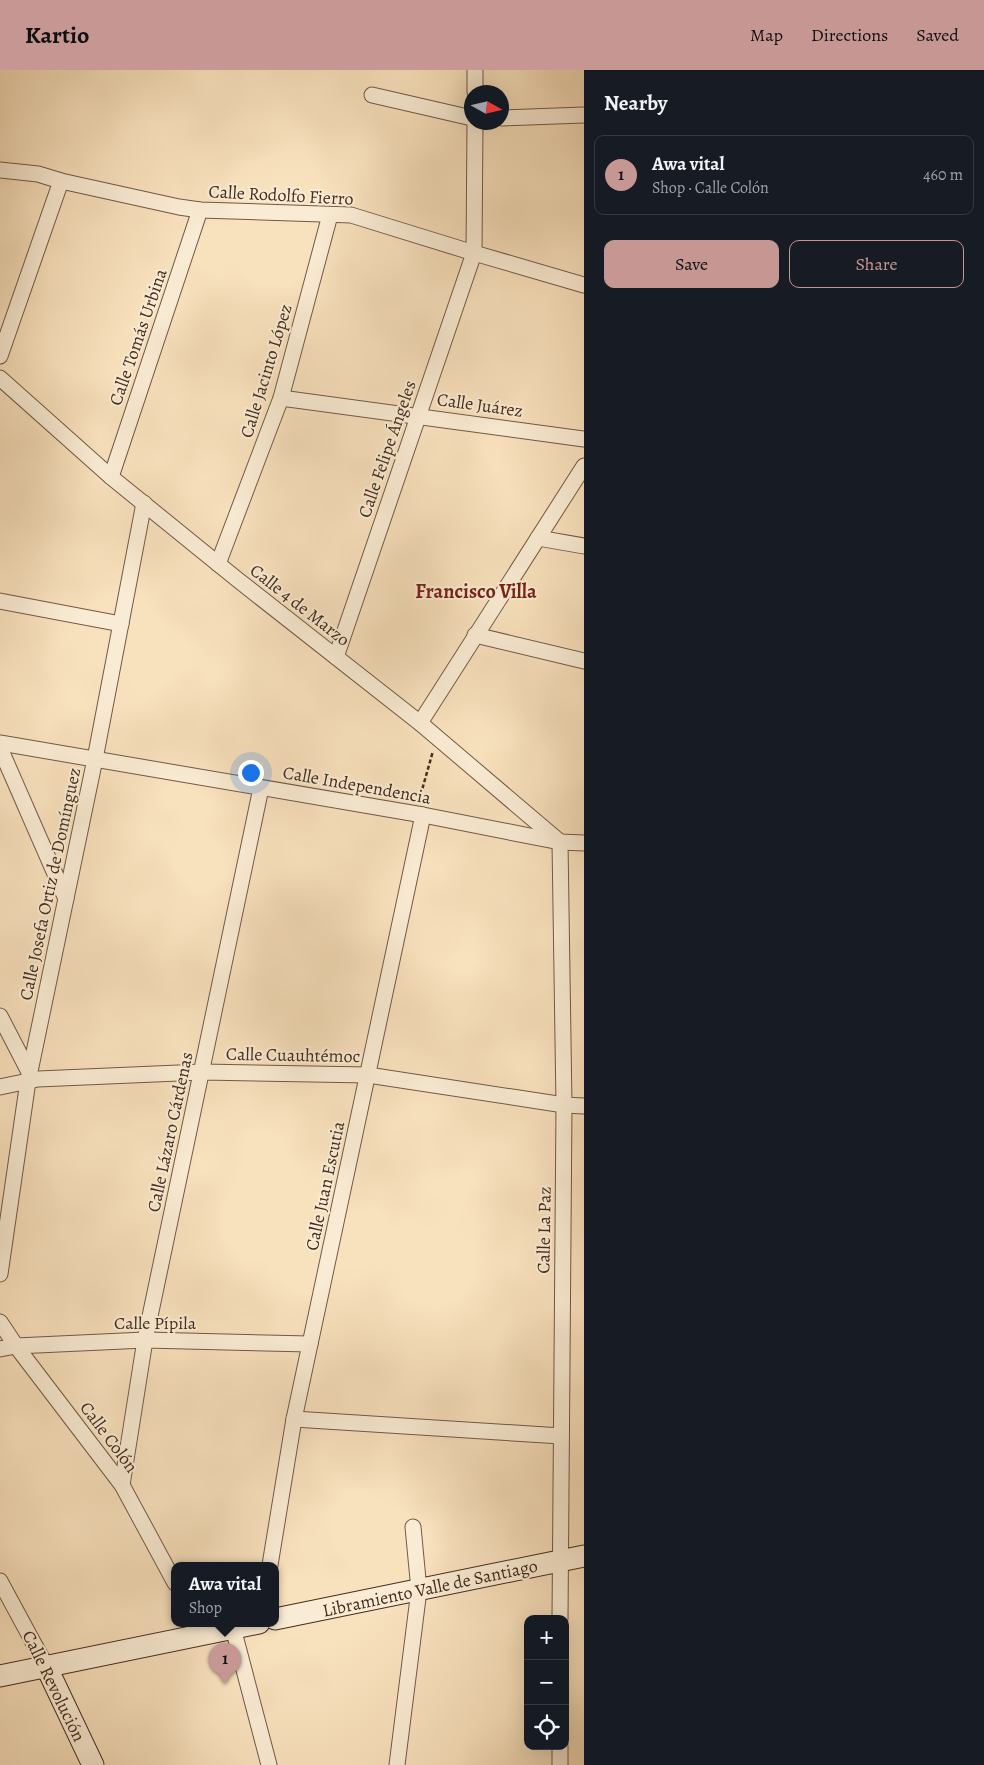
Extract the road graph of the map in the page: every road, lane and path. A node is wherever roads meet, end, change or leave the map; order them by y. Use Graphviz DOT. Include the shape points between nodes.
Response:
graph roads {
  1 [pos="475,70"];
  2 [pos="475,85"];
  3 [pos="372,95"];
  4 [pos="584,115"];
  5 [pos="464,116"];
  6 [pos="509,118"];
  7 [pos="474,130"];
  8 [pos="0,170"];
  9 [pos="61,181"];
  10 [pos="200,210"];
  11 [pos="330,215"];
  12 [pos="474,254"];
  13 [pos="584,286"];
  14 [pos="0,356"];
  15 [pos="0,378"];
  16 [pos="281,398"];
  17 [pos="418,416"];
  18 [pos="584,439"];
  19 [pos="584,466"];
  20 [pos="111,476"];
  21 [pos="144,503"];
  22 [pos="538,538"];
  23 [pos="584,546"];
  24 [pos="218,564"];
  25 [pos="0,601"];
  26 [pos="121,624"];
  27 [pos="475,635"];
  28 [pos="336,657"];
  29 [pos="584,661"];
  30 [pos="420,723"];
  31 [pos="437,738"];
  32 [pos="0,743"];
  33 [pos="0,748"];
  34 [pos="95,759"];
  35 [pos="261,788"];
  36 [pos="423,815"];
  37 [pos="560,842"];
  38 [pos="584,844"];
  39 [pos="66,899"];
  40 [pos="0,1016"];
  41 [pos="202,1072"];
  42 [pos="368,1075"];
  43 [pos="29,1077"];
  44 [pos="0,1086"];
  45 [pos="564,1105"];
  46 [pos="584,1106"];
  47 [pos="0,1274"];
  48 [pos="0,1322"];
  49 [pos="145,1340"];
  50 [pos="310,1344"];
  51 [pos="16,1346"];
  52 [pos="0,1349"];
  53 [pos="294,1419"];
  54 [pos="561,1436"];
  55 [pos="122,1485"];
  56 [pos="414,1527"];
  57 [pos="584,1556"];
  58 [pos="560,1561"];
  59 [pos="270,1562"];
  60 [pos="171,1576"];
  61 [pos="0,1581"];
  62 [pos="419,1590"];
  63 [pos="6,1606"];
  64 [pos="560,1615"];
  65 [pos="279,1618"];
  66 [pos="237,1627"];
  67 [pos="200,1628"];
  68 [pos="232,1628"];
  69 [pos="46,1666"];
  70 [pos="0,1676"];
  71 [pos="560,1750"];
  72 [pos="93,1765"];
  73 [pos="268,1765"];
  74 [pos="397,1765"];
  75 [pos="560,1765"];
  1 -- 2 [label="street"];
  3 -- 5 [label="street"];
  4 -- 6 [label="street"];
  7 -- 12 [label="street, Calle Felipe Ángeles"];
  8 -- 9 [label="street, Calle Rodolfo Fierro" via="38,174"];
  9 -- 10 [label="street, Calle Rodolfo Fierro"];
  9 -- 14 [label="street"];
  10 -- 11 [label="street, Calle Rodolfo Fierro"];
  10 -- 20 [label="street, Calle Tomás Urbina"];
  11 -- 12 [label="street, Calle Rodolfo Fierro" via="351,215"];
  11 -- 16 [label="street, Calle Jacinto López"];
  12 -- 13 [label="street, Calle Rodolfo Fierro"];
  12 -- 17 [label="street, Calle Felipe Ángeles"];
  15 -- 20 [label="street, Calle 4 de Marzo"];
  16 -- 17 [label="street, Calle Juárez"];
  16 -- 24 [label="street, Calle Jacinto López"];
  17 -- 18 [label="street, Calle Juárez"];
  17 -- 28 [label="street, Calle Felipe Ángeles"];
  19 -- 22 [label="street"];
  20 -- 21 [label="street, Calle 4 de Marzo"];
  21 -- 24 [label="street, Calle 4 de Marzo"];
  21 -- 26 [label="street, Calle Josefa Ortiz de Domínguez"];
  22 -- 23 [label="street"];
  22 -- 27 [label="street"];
  24 -- 28 [label="street, Calle 4 de Marzo"];
  25 -- 26 [label="street"];
  26 -- 34 [label="street, Calle Josefa Ortiz de Domínguez"];
  27 -- 29 [label="street"];
  27 -- 30 [label="street"];
  28 -- 30 [label="street, Calle 4 de Marzo"];
  30 -- 31 [label="street, Calle 4 de Marzo"];
  31 -- 36 [label="path" via="420,798"];
  31 -- 37 [label="street, Calle 4 de Marzo"];
  32 -- 34 [label="street, Calle Independencia"];
  33 -- 39 [label="street"];
  34 -- 35 [label="street, Calle Independencia"];
  34 -- 39 [label="street, Calle Josefa Ortiz de Domínguez"];
  35 -- 36 [label="street, Calle Independencia"];
  35 -- 41 [label="street, Calle Lázaro Cárdenas"];
  36 -- 37 [label="street, Calle Independencia"];
  36 -- 42 [label="street, Calle Juan Escutia"];
  37 -- 38 [label="street"];
  37 -- 45 [label="street, Calle La Paz"];
  39 -- 43 [label="street, Calle Josefa Ortiz de Domínguez"];
  40 -- 43 [label="street"];
  41 -- 42 [label="street, Calle Cuauhtémoc"];
  41 -- 43 [label="street, Calle Cuauhtémoc"];
  41 -- 49 [label="street, Calle Lázaro Cárdenas"];
  42 -- 45 [label="street, Calle Cuauhtémoc"];
  42 -- 50 [label="street, Calle Juan Escutia"];
  43 -- 44 [label="street, Calle Cuauhtémoc"];
  43 -- 47 [label="street, Calle Josefa Ortiz de Domínguez"];
  45 -- 46 [label="street, Calle Cuauhtémoc"];
  45 -- 54 [label="street, Calle La Paz"];
  48 -- 51 [label="street, Calle Colón"];
  49 -- 50 [label="street, Calle Pípila"];
  49 -- 51 [label="street, Calle Pípila"];
  49 -- 55 [label="street, Calle Lázaro Cárdenas"];
  50 -- 53 [label="street, Calle Juan Escutia"];
  51 -- 52 [label="street, Calle Pípila"];
  51 -- 55 [label="street, Calle Colón"];
  53 -- 54 [label="street"];
  53 -- 59 [label="street, Calle Juan Escutia"];
  54 -- 58 [label="street, Calle La Paz"];
  55 -- 60 [label="street, Calle Colón"];
  56 -- 62 [label="street"];
  57 -- 58 [label="street, Libramiento Valle de Santiago"];
  58 -- 62 [label="street, Libramiento Valle de Santiago"];
  58 -- 64 [label="street, Calle La Paz"];
  61 -- 63 [label="street, Calle Revolución"];
  62 -- 65 [label="street, Libramiento Valle de Santiago"];
  62 -- 74 [label="street"];
  63 -- 69 [label="street, Calle Revolución"];
  66 -- 68 [label="street"];
  67 -- 68 [label="street"];
  67 -- 69 [label="street"];
  68 -- 73 [label="street"];
  69 -- 70 [label="street"];
  69 -- 72 [label="street, Calle Revolución"];
  71 -- 75 [label="street"];
}
